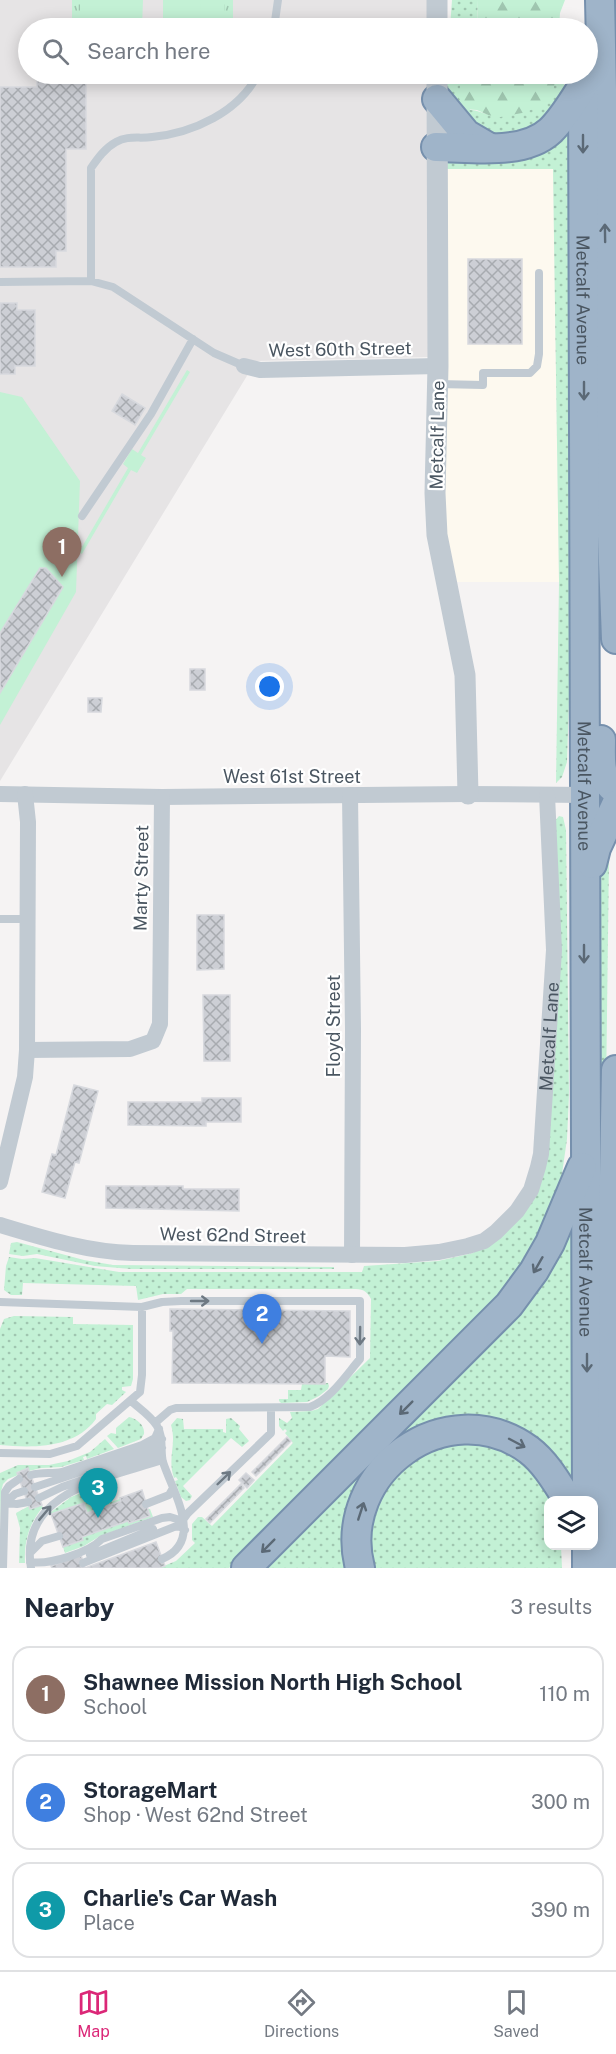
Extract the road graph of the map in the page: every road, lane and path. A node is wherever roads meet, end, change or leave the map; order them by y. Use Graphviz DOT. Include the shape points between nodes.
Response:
graph roads {
  1 [pos="278,0"];
  2 [pos="437,0"];
  3 [pos="582,0"];
  4 [pos="600,0"];
  5 [pos="275,18"];
  6 [pos="437,18"];
  7 [pos="582,18"];
  8 [pos="250,84"];
  9 [pos="581,84"];
  10 [pos="583,84"];
  11 [pos="437,86"];
  12 [pos="436,147"];
  13 [pos="490,148"];
  14 [pos="539,273"];
  15 [pos="91,281"];
  16 [pos="0,282"];
  17 [pos="612,333"];
  18 [pos="193,339"];
  19 [pos="244,366"];
  20 [pos="438,375"];
  21 [pos="82,516"];
  22 [pos="585,593"];
  23 [pos="616,639"];
  24 [pos="616,790"];
  25 [pos="0,794"];
  26 [pos="25,794"];
  27 [pos="468,794"];
  28 [pos="350,795"];
  29 [pos="547,795"];
  30 [pos="585,795"];
  31 [pos="162,797"];
  32 [pos="616,805"];
  33 [pos="584,896"];
  34 [pos="0,919"];
  35 [pos="29,919"];
  36 [pos="27,1050"];
  37 [pos="616,1070"];
  38 [pos="586,1158"];
  39 [pos="0,1182"];
  40 [pos="0,1225"];
  41 [pos="468,1246"];
  42 [pos="352,1256"];
  43 [pos="0,1302"];
  44 [pos="142,1307"];
  45 [pos="614,1389"];
  46 [pos="131,1401"];
  47 [pos="271,1408"];
  48 [pos="157,1426"];
  49 [pos="162,1444"];
  50 [pos="0,1453"];
  51 [pos="162,1460"];
  52 [pos="31,1475"];
  53 [pos="20,1479"];
  54 [pos="35,1487"];
  55 [pos="173,1488"];
  56 [pos="24,1491"];
  57 [pos="565,1496"];
  58 [pos="587,1496"];
  59 [pos="39,1498"];
  60 [pos="28,1502"];
  61 [pos="5,1503"];
  62 [pos="146,1504"];
  63 [pos="184,1524"];
  64 [pos="59,1536"];
  65 [pos="587,1550"];
  66 [pos="162,1559"];
  67 [pos="82,1561"];
  68 [pos="31,1564"];
  69 [pos="3,1568"];
  70 [pos="246,1568"];
  71 [pos="360,1568"];
  72 [pos="587,1568"];
  73 [pos="612,1568"];
  1 -- 5 [label="lane"];
  2 -- 6 [label="street"];
  3 -- 7 [label="highway"];
  17 -- 4 [label="highway, Metcalf Avenue, one-way"];
  8 -- 15 [label="lane" via="237,102 206,123 179,133 130,137 101,153 91,168"];
  9 -- 13 [label="highway" via="562,117 543,137 515,147"];
  10 -- 22 [label="highway, Metcalf Avenue, one-way"];
  11 -- 12 [label="street, Metcalf Lane"];
  11 -- 13 [label="highway" via="466,134"];
  12 -- 13 [label="highway"];
  12 -- 20 [label="street, Metcalf Lane"];
  14 -- 20 [label="lane" via="537,366 530,373 483,373 483,385"];
  15 -- 16 [label="lane"];
  15 -- 18 [label="lane" via="113,287"];
  17 -- 23 [label="highway, Metcalf Avenue"];
  18 -- 19 [label="lane"];
  18 -- 21 [label="lane" via="151,414"];
  19 -- 20 [label="street, West 60th Street" via="260,370"];
  20 -- 27 [label="street, Metcalf Lane" via="437,535 465,675"];
  22 -- 24 [label="highway" via="601,714 602,771"];
  22 -- 30 [label="highway, Metcalf Avenue"];
  25 -- 26 [label="street, West 61st Street"];
  26 -- 31 [label="street, West 61st Street"];
  26 -- 35 [label="street"];
  27 -- 28 [label="street, West 61st Street"];
  27 -- 29 [label="street, West 61st Street"];
  28 -- 31 [label="street, West 61st Street"];
  28 -- 42 [label="street, Floyd Street"];
  29 -- 30 [label="street, West 61st Street"];
  29 -- 41 [label="street, Metcalf Lane" via="554,950 541,1154 531,1190 517,1211 484,1241"];
  30 -- 33 [label="highway, Metcalf Avenue"];
  31 -- 36 [label="street, Marty Street" via="160,1024 153,1041 130,1049"];
  32 -- 33 [label="highway" via="596,848"];
  33 -- 38 [label="highway, Metcalf Avenue, one-way"];
  34 -- 35 [label="lane"];
  35 -- 36 [label="street"];
  36 -- 39 [label="street" via="25,1077"];
  37 -- 45 [label="highway, Metcalf Avenue"];
  38 -- 58 [label="highway, Metcalf Avenue, one-way"];
  38 -- 70 [label="highway, one-way" via="550,1243 509,1305"];
  40 -- 42 [label="street, West 62nd Street" via="111,1252"];
  41 -- 42 [label="street, West 62nd Street" via="405,1256"];
  43 -- 44 [label="lane"];
  44 -- 46 [label="lane" via="142,1385"];
  44 -- 47 [label="lane, one-way" via="181,1301 360,1301 360,1359 317,1404"];
  45 -- 73 [label="highway, Metcalf Avenue"];
  46 -- 48 [label="lane"];
  46 -- 50 [label="lane" via="68,1450 50,1454"];
  47 -- 48 [label="lane" via="176,1408"];
  63 -- 47 [label="lane, one-way" via="188,1513 270,1433"];
  48 -- 49 [label="lane"];
  48 -- 52 [label="lane" via="155,1438 142,1445 62,1472"];
  49 -- 51 [label="lane"];
  49 -- 54 [label="lane"];
  49 -- 59 [label="lane" via="157,1454"];
  51 -- 55 [label="lane"];
  68 -- 51 [label="lane, one-way" via="31,1541 37,1522 56,1500"];
  53 -- 61 [label="lane" via="5,1492"];
  55 -- 62 [label="lane" via="169,1495"];
  55 -- 63 [label="lane"];
  56 -- 61 [label="lane"];
  71 -- 57 [label="highway, one-way" via="355,1540 371,1485 398,1454 433,1435 482,1431 514,1441 530,1450"];
  60 -- 61 [label="lane"];
  61 -- 69 [label="lane"];
  63 -- 66 [label="lane" via="181,1544 174,1554"];
  63 -- 67 [label="lane"];
  63 -- 68 [label="lane" via="170,1517 162,1518 48,1563"];
  64 -- 68 [label="lane" via="42,1541"];
  65 -- 72 [label="highway"];
}
